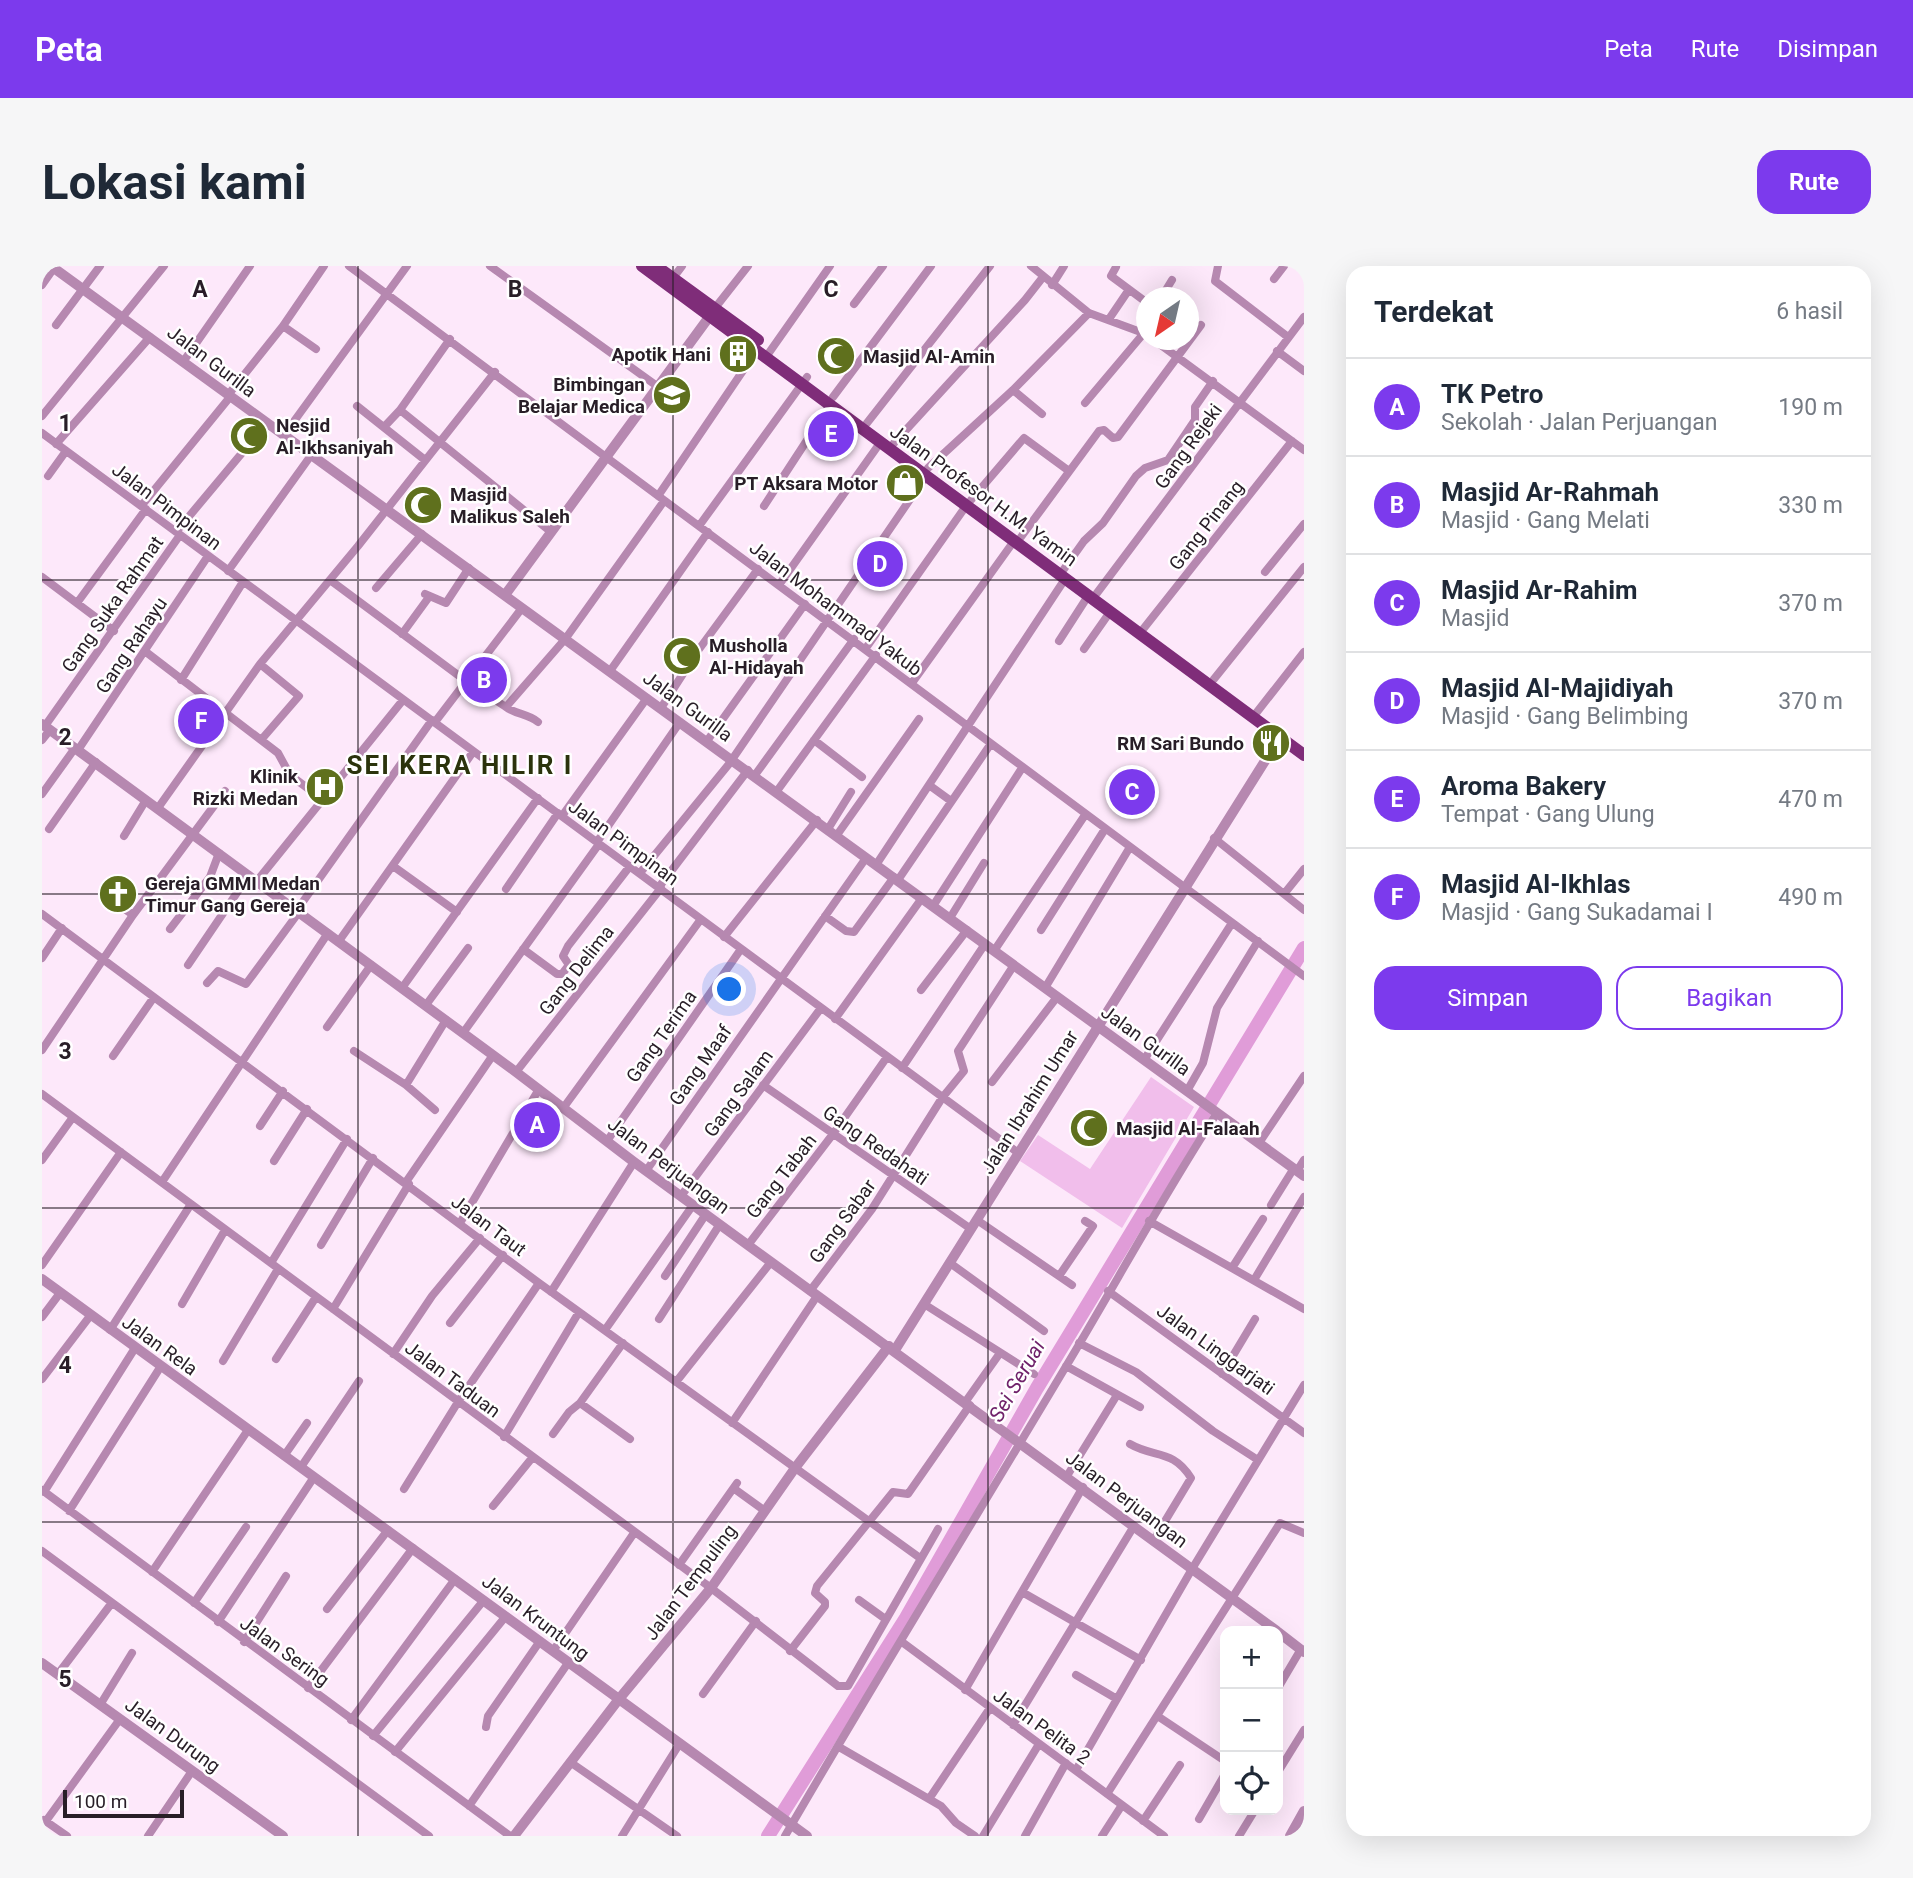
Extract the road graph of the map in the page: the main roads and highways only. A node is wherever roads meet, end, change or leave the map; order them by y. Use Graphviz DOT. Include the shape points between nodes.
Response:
graph roads {
  1 [pos="642,266"];
  2 [pos="656,266"];
  3 [pos="712,312"];
  4 [pos="831,401"];
  5 [pos="887,443"];
  6 [pos="1093,594"];
  7 [pos="1193,668"];
  8 [pos="1281,734"];
  9 [pos="1304,746"];
  10 [pos="1304,755"];
  1 -- 3 [label="main road, Jalan Profesor H.M. Yamin"];
  2 -- 3 [label="main road, Jalan Profesor H.M. Yamin"];
  3 -- 4 [label="main road, Jalan Profesor H.M. Yamin"];
  4 -- 5 [label="main road, Jalan Profesor H.M. Yamin"];
  4 -- 5 [label="main road, Jalan Profesor H.M. Yamin" via="867,423"];
  5 -- 6 [label="main road, Jalan Profesor H.M. Yamin"];
  6 -- 7 [label="main road, Jalan Profesor H.M. Yamin"];
  6 -- 7 [label="main road, Jalan Profesor H.M. Yamin" via="1110,612"];
  7 -- 8 [label="main road, Jalan Profesor H.M. Yamin"];
  7 -- 8 [label="main road, Jalan Profesor H.M. Yamin" via="1214,679"];
  8 -- 9 [label="main road, Jalan Profesor H.M. Yamin"];
  8 -- 10 [label="main road, Jalan Profesor H.M. Yamin"];
}
